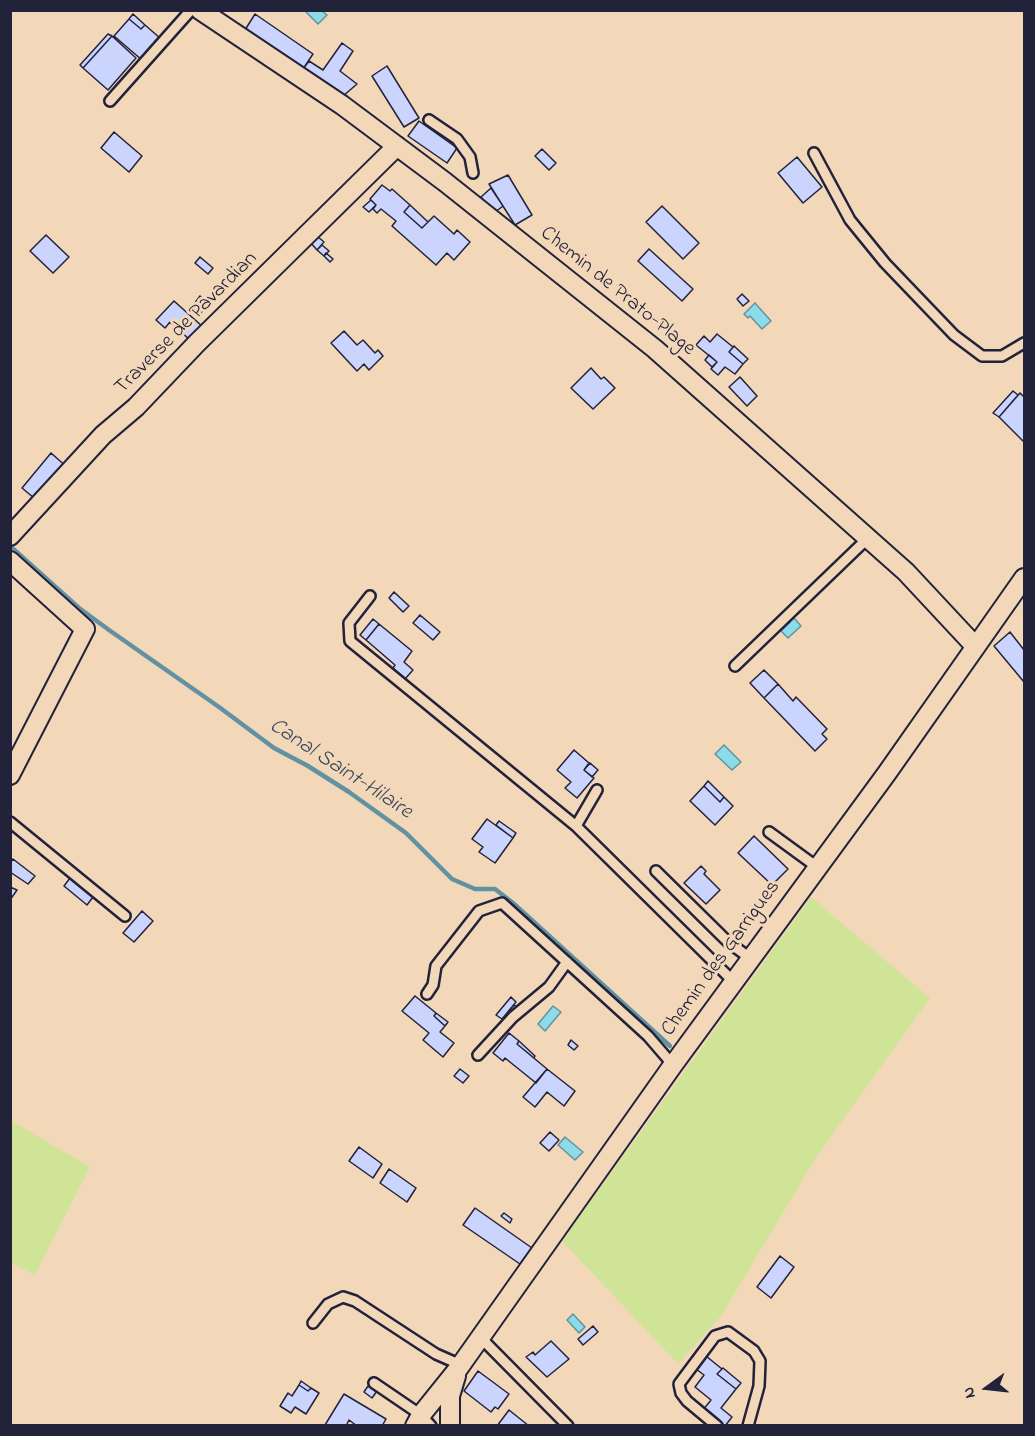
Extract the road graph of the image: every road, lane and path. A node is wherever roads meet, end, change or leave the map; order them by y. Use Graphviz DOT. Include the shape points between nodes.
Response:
graph roads {
  1 [pos="191,10"];
  2 [pos="200,10"];
  3 [pos="110,101"];
  4 [pos="429,120"];
  5 [pos="397,146"];
  6 [pos="814,153"];
  7 [pos="473,173"];
  8 [pos="1024,343"];
  9 [pos="10,536"];
  10 [pos="868,538"];
  11 [pos="10,561"];
  12 [pos="1024,578"];
  13 [pos="370,596"];
  14 [pos="975,646"];
  15 [pos="735,666"];
  16 [pos="10,774"];
  17 [pos="597,790"];
  18 [pos="10,822"];
  19 [pos="576,826"];
  20 [pos="768,832"];
  21 [pos="817,867"];
  22 [pos="656,871"];
  23 [pos="124,916"];
  24 [pos="750,957"];
  25 [pos="567,962"];
  26 [pos="734,982"];
  27 [pos="427,994"];
  28 [pos="478,1055"];
  29 [pos="673,1065"];
  30 [pos="313,1323"];
  31 [pos="480,1337"];
  32 [pos="459,1367"];
  33 [pos="374,1383"];
  34 [pos="436,1423"];
  35 [pos="568,1425"];
  36 [pos="717,1425"];
  37 [pos="748,1425"];
  1 -- 3 [label="lane"];
  2 -- 5 [label="street, Chemin de Prato-Plage"];
  4 -- 7 [label="lane" via="457,139 470,157"];
  5 -- 9 [label="street, Traverse de Pavardian" via="136,407 103,435"];
  5 -- 10 [label="street, Chemin de Prato-Plage" via="655,349"];
  6 -- 8 [label="lane" via="850,220 954,335 982,356 1002,356"];
  10 -- 14 [label="street, Chemin de Prato-Plage" via="906,572"];
  10 -- 15 [label="lane"];
  11 -- 16 [label="street" via="85,629"];
  12 -- 14 [label="street, Chemin des Garrigues"];
  13 -- 19 [label="lane" via="349,623 350,641"];
  14 -- 21 [label="street, Chemin des Garrigues"];
  17 -- 19 [label="lane"];
  18 -- 23 [label="lane"];
  19 -- 26 [label="lane"];
  20 -- 21 [label="lane"];
  21 -- 24 [label="street, Chemin des Garrigues"];
  22 -- 24 [label="lane" via="728,942"];
  24 -- 26 [label="street, Chemin des Garrigues"];
  25 -- 27 [label="lane" via="502,903 479,911 436,966"];
  25 -- 28 [label="lane" via="549,987 513,1017"];
  25 -- 29 [label="lane" via="648,1036"];
  26 -- 29 [label="street, Chemin des Garrigues"];
  29 -- 31 [label="street, Chemin des Garrigues"];
  30 -- 32 [label="lane" via="328,1304 343,1297"];
  31 -- 32 [label="street, Chemin des Garrigues"];
  31 -- 35 [label="lane"];
  32 -- 34 [label="street, Chemin des Garrigues"];
  32 -- 34 [label="street, Chemin des Garrigues"];
  33 -- 34 [label="lane"];
  36 -- 37 [label="lane" via="687,1401 679,1384 715,1336 728,1332 760,1361 759,1386"];
}
